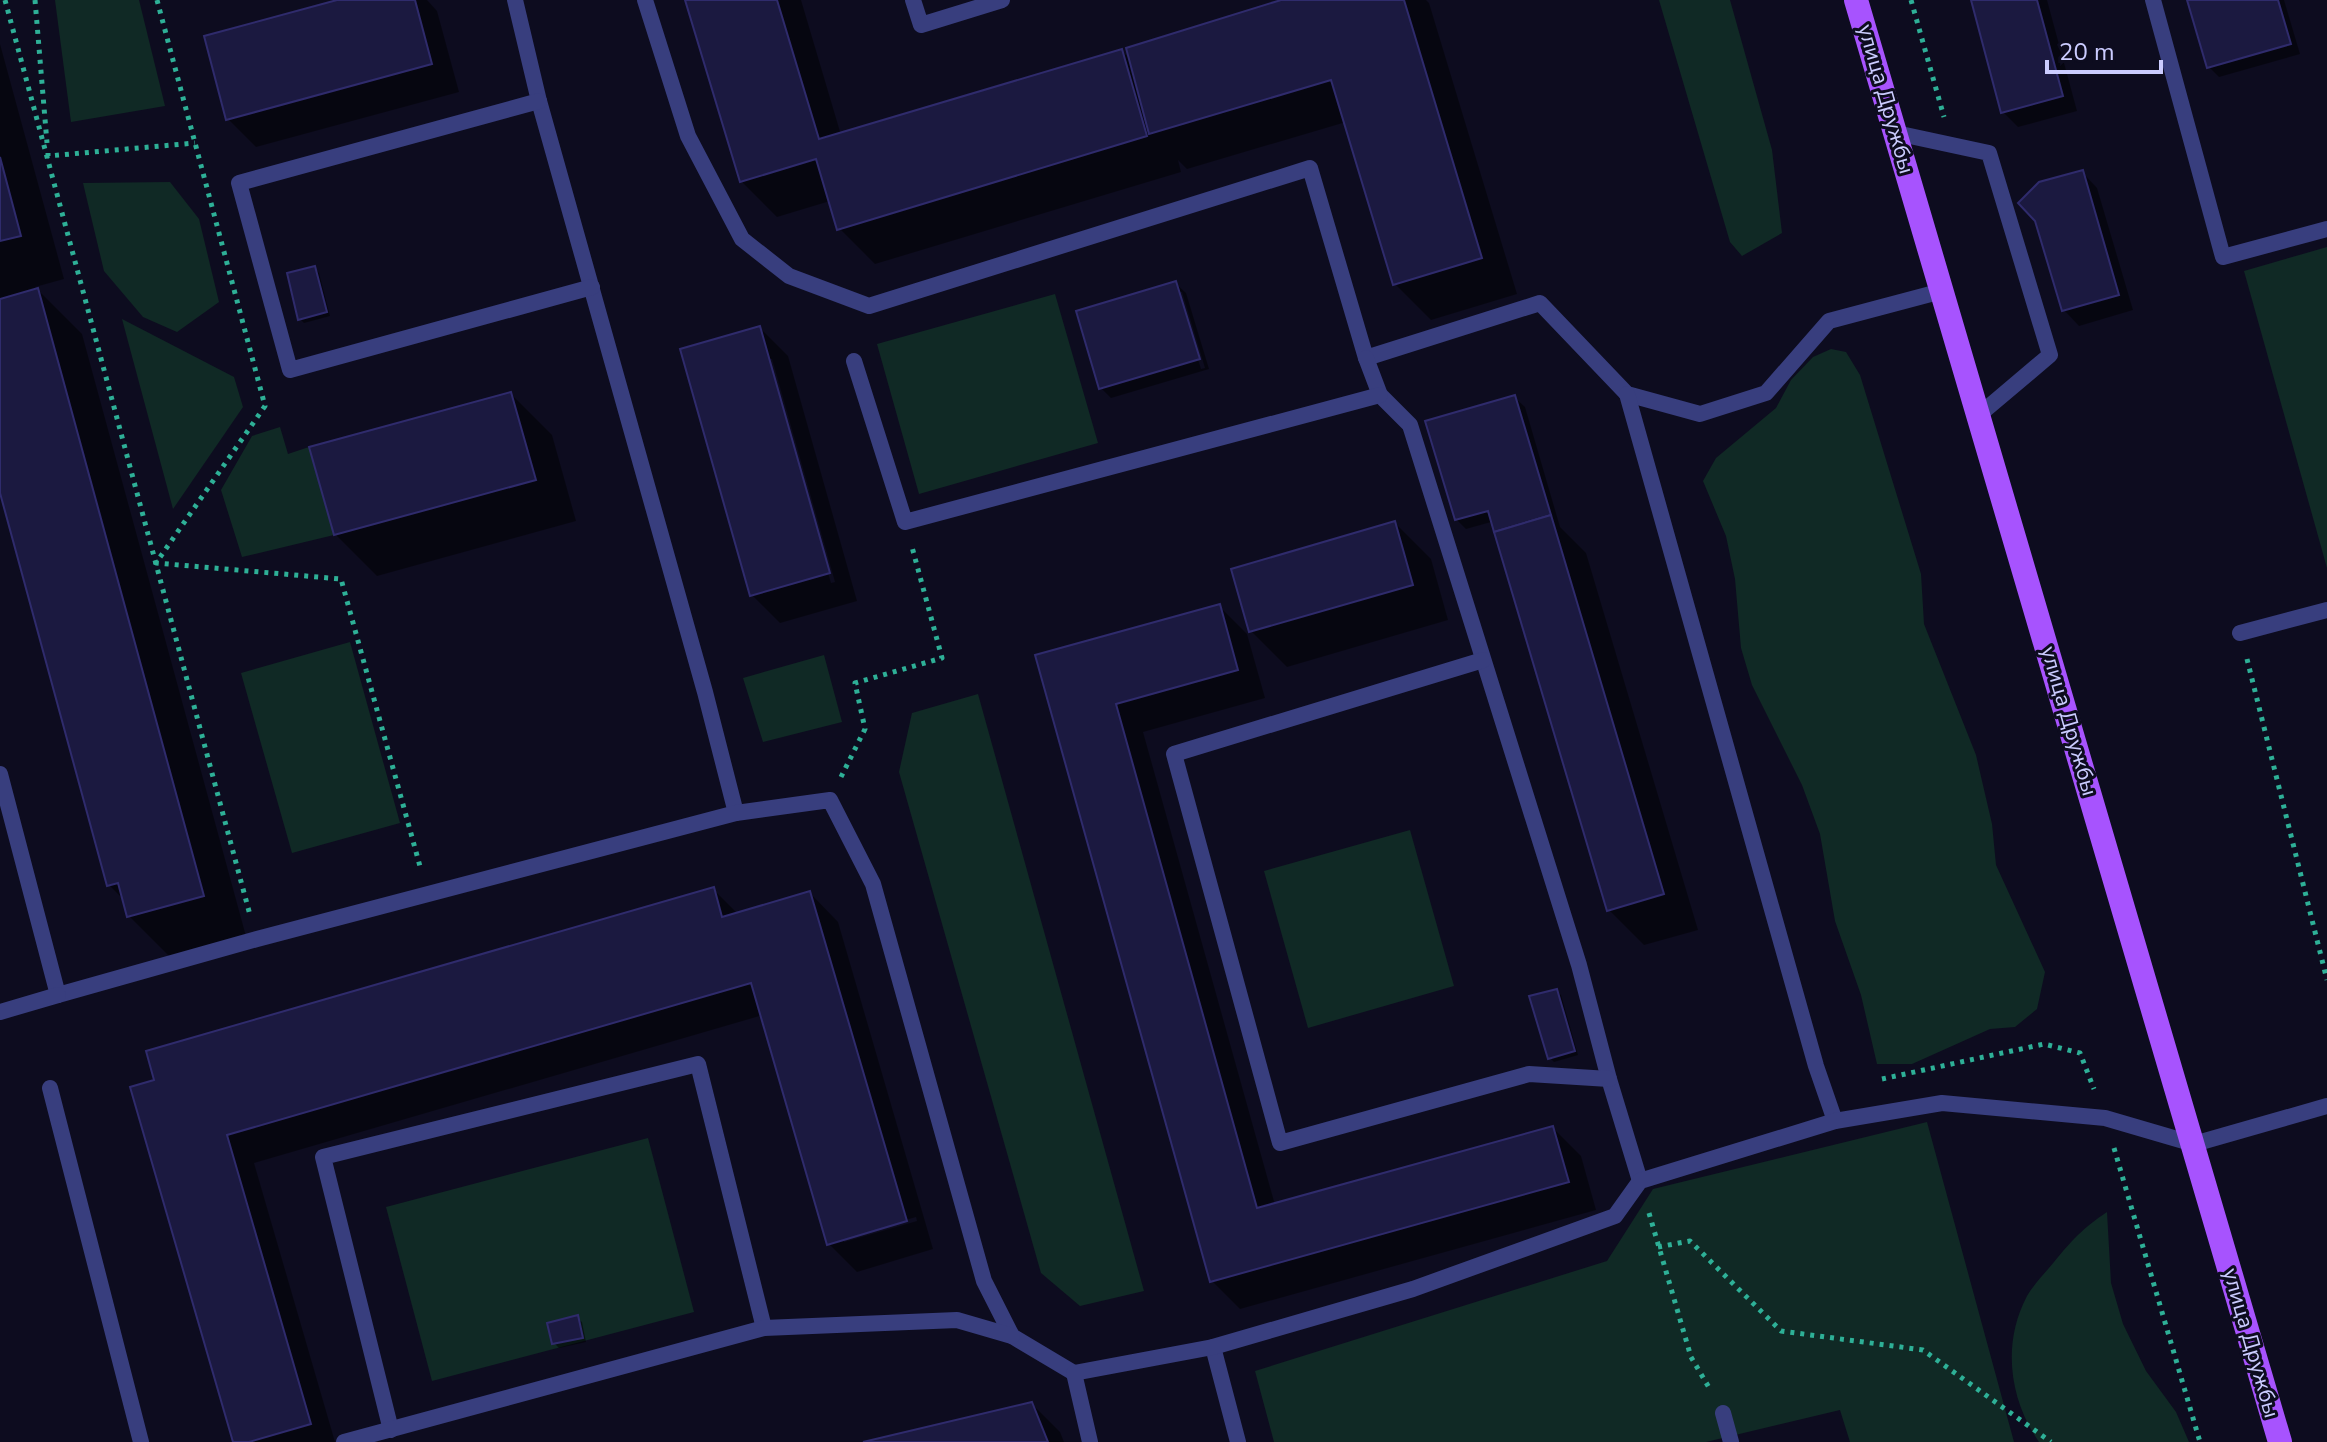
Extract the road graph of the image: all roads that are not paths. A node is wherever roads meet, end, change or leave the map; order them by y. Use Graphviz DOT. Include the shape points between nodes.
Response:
graph roads {
  1 [pos="515,0"];
  2 [pos="645,0"];
  3 [pos="913,0"];
  4 [pos="1002,0"];
  5 [pos="1856,0"];
  6 [pos="2153,0"];
  7 [pos="539,101"];
  8 [pos="1896,133"];
  9 [pos="2327,229"];
  10 [pos="592,287"];
  11 [pos="1942,291"];
  12 [pos="1366,358"];
  13 [pos="854,361"];
  14 [pos="1627,394"];
  15 [pos="1380,395"];
  16 [pos="1979,415"];
  17 [pos="2327,610"];
  18 [pos="2240,633"];
  19 [pos="1483,660"];
  20 [pos="0,774"];
  21 [pos="736,813"];
  22 [pos="58,995"];
  23 [pos="0,1012"];
  24 [pos="1609,1079"];
  25 [pos="50,1088"];
  26 [pos="2327,1106"];
  27 [pos="1835,1121"];
  28 [pos="2194,1144"];
  29 [pos="1640,1181"];
  30 [pos="764,1328"];
  31 [pos="1012,1336"];
  32 [pos="1213,1347"];
  33 [pos="1074,1373"];
  34 [pos="1723,1413"];
  35 [pos="391,1430"];
  36 [pos="141,1442"];
  37 [pos="344,1442"];
  38 [pos="1090,1442"];
  39 [pos="1238,1442"];
  40 [pos="1731,1442"];
  41 [pos="2280,1442"];
  1 -- 7 [label="street"];
  2 -- 12 [label="street" via="688,136 728,213 742,239 789,276 869,306 1310,168"];
  3 -- 4 [label="street" via="921,25"];
  5 -- 8 [label="main road, улица Дружбы"];
  6 -- 9 [label="street" via="2223,257"];
  7 -- 10 [label="street"];
  7 -- 10 [label="street" via="239,183 290,370"];
  8 -- 11 [label="main road, улица Дружбы"];
  8 -- 16 [label="street" via="1989,153 2050,355"];
  10 -- 21 [label="street"];
  11 -- 14 [label="street" via="1829,321 1766,393 1700,414"];
  11 -- 16 [label="main road, улица Дружбы"];
  12 -- 14 [label="street" via="1540,303"];
  12 -- 15 [label="street"];
  13 -- 15 [label="street" via="905,522"];
  14 -- 27 [label="street"];
  15 -- 19 [label="street" via="1410,425"];
  16 -- 28 [label="main road, улица Дружбы"];
  17 -- 18 [label="street"];
  19 -- 24 [label="street" via="1579,965"];
  19 -- 24 [label="street" via="1174,754 1280,1143 1529,1074"];
  20 -- 22 [label="street"];
  21 -- 22 [label="street"];
  21 -- 31 [label="street" via="830,800 873,884 984,1281"];
  22 -- 23 [label="street"];
  24 -- 29 [label="street"];
  25 -- 36 [label="street"];
  26 -- 28 [label="street"];
  27 -- 28 [label="street" via="1942,1103 2105,1118"];
  27 -- 29 [label="street"];
  28 -- 41 [label="main road, улица Дружбы"];
  29 -- 32 [label="street" via="1615,1216 1413,1289"];
  30 -- 31 [label="street" via="957,1320"];
  30 -- 35 [label="street"];
  30 -- 35 [label="street" via="698,1064 323,1157"];
  31 -- 33 [label="street"];
  32 -- 33 [label="street"];
  32 -- 39 [label="street"];
  33 -- 38 [label="street"];
  34 -- 40 [label="street"];
  35 -- 37 [label="street"];
}
